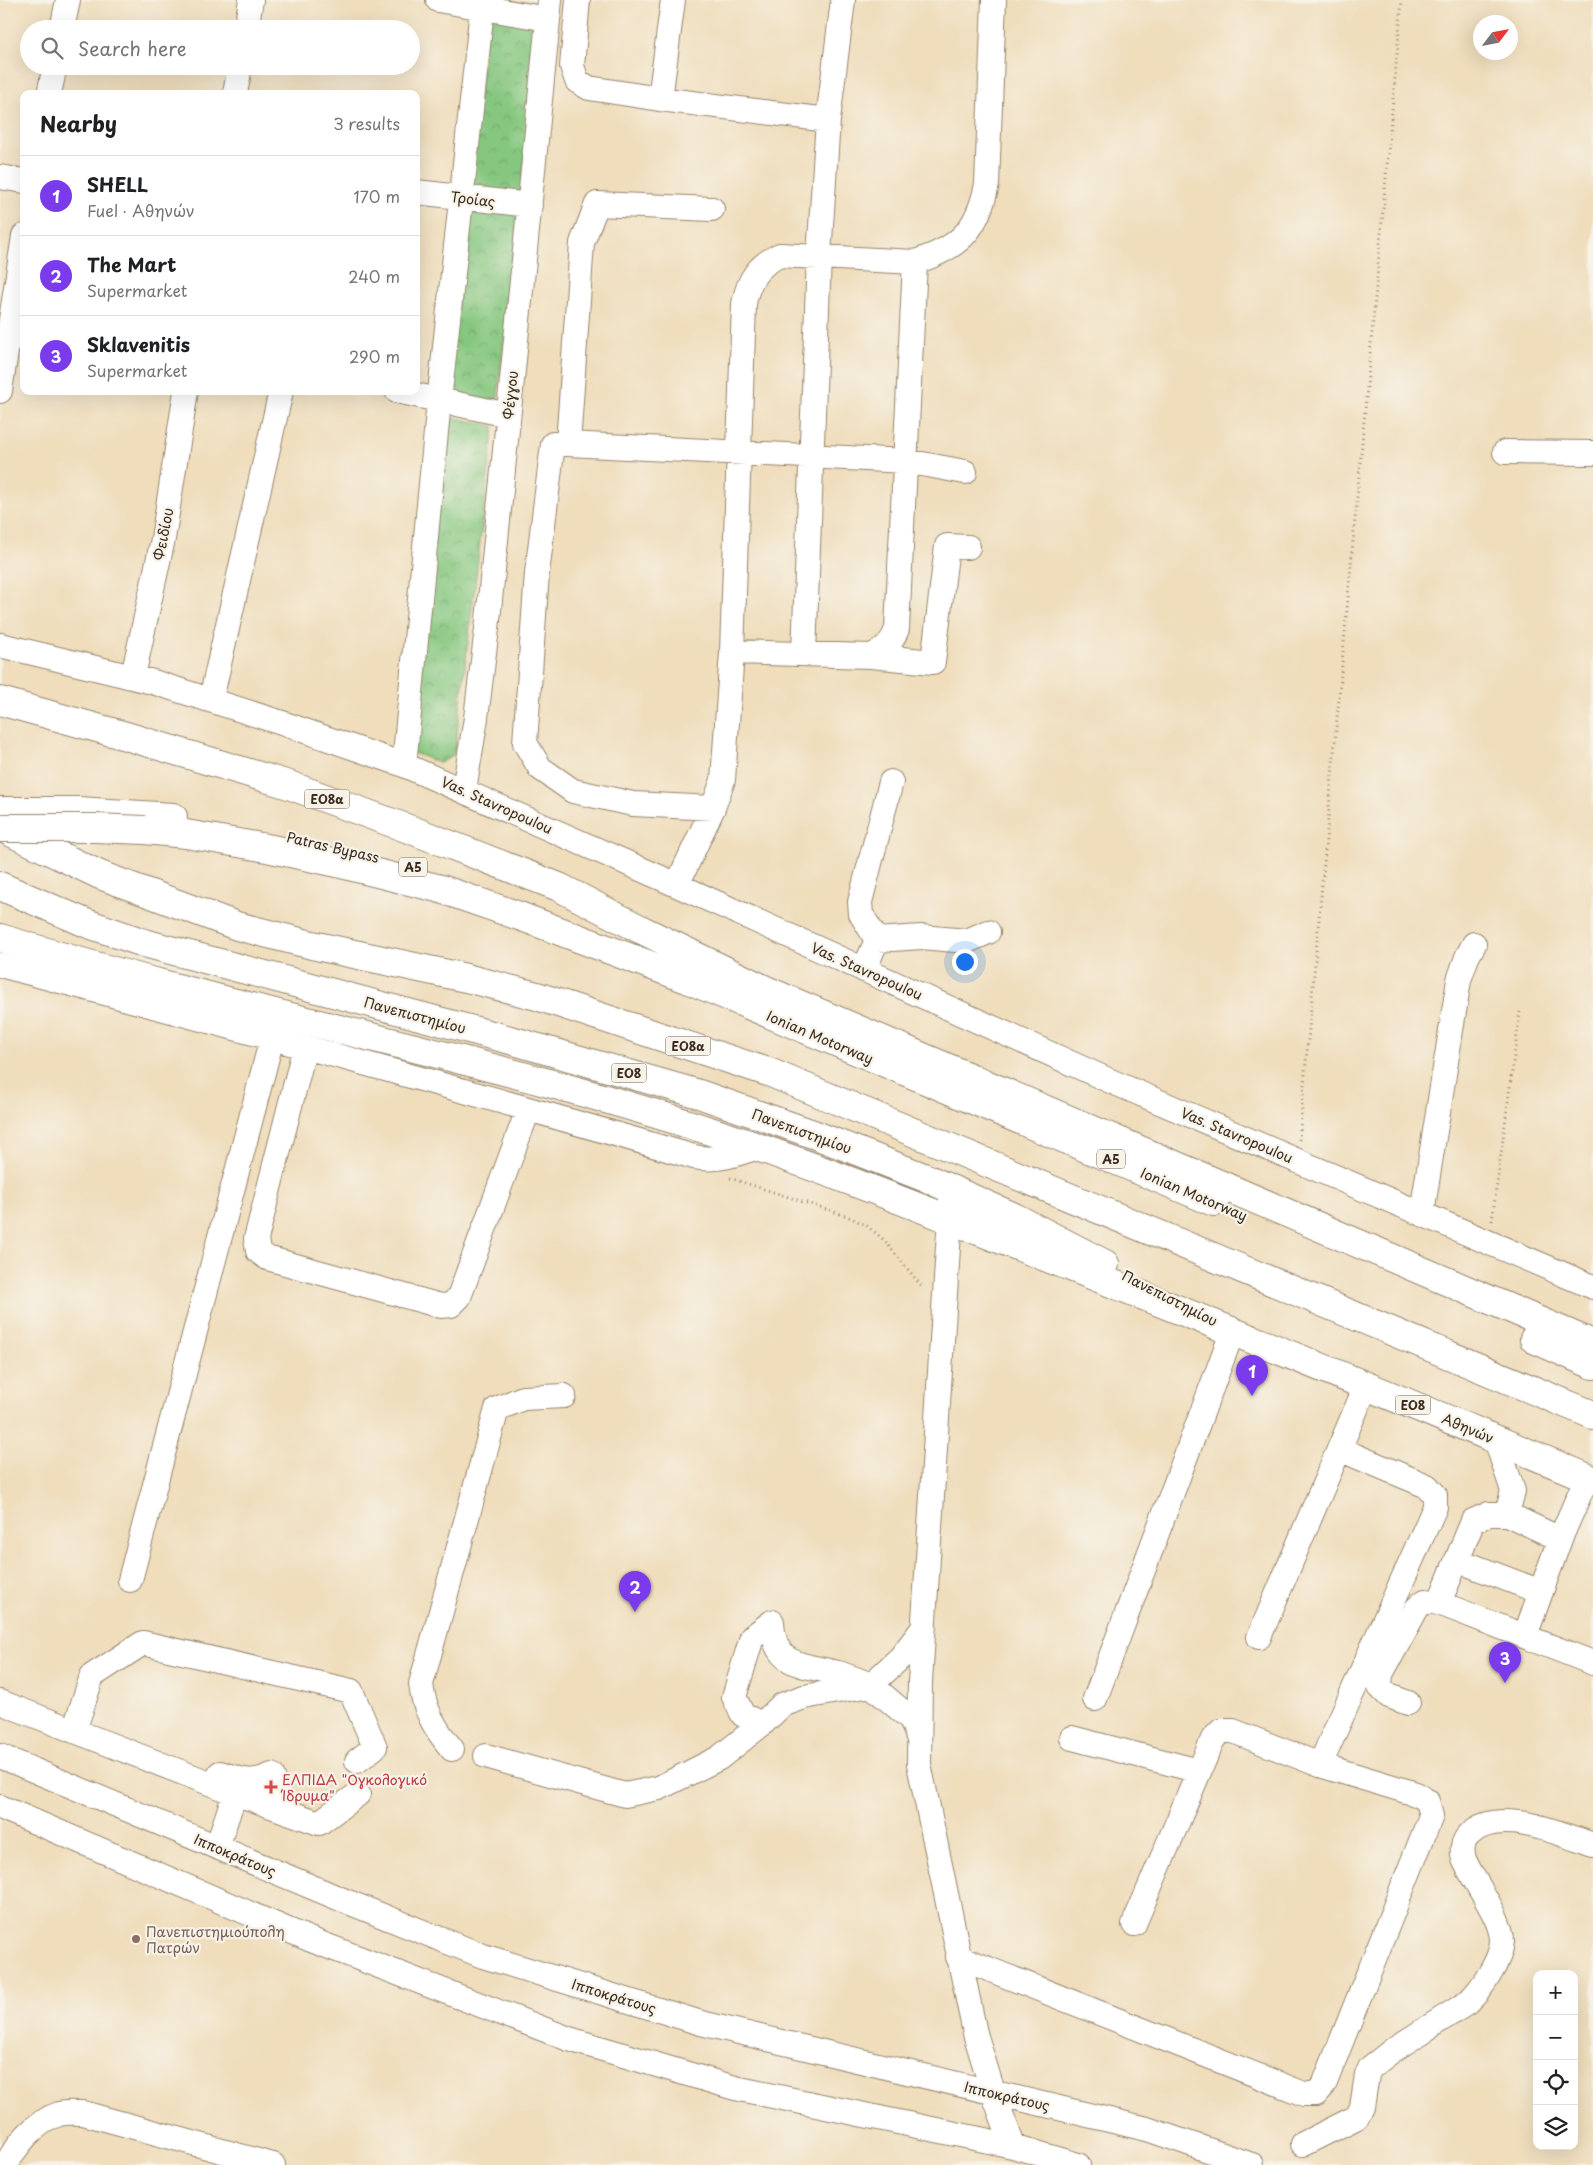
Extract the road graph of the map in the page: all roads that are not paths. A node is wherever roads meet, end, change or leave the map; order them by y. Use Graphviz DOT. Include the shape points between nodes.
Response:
graph roads {
  1 [pos="68,0"];
  2 [pos="251,0"];
  3 [pos="438,0"];
  4 [pos="578,0"];
  5 [pos="673,0"];
  6 [pos="843,0"];
  7 [pos="994,0"];
  8 [pos="483,4"];
  9 [pos="549,10"];
  10 [pos="64,20"];
  11 [pos="248,20"];
  12 [pos="53,75"];
  13 [pos="238,75"];
  14 [pos="51,90"];
  15 [pos="236,90"];
  16 [pos="660,99"];
  17 [pos="828,120"];
  18 [pos="0,177"];
  19 [pos="20,180"];
  20 [pos="420,193"];
  21 [pos="462,198"];
  22 [pos="530,205"];
  23 [pos="712,209"];
  24 [pos="819,256"];
  25 [pos="915,262"];
  26 [pos="20,265"];
  27 [pos="11,329"];
  28 [pos="0,391"];
  29 [pos="185,395"];
  30 [pos="280,395"];
  31 [pos="416,395"];
  32 [pos="439,400"];
  33 [pos="508,415"];
  34 [pos="568,444"];
  35 [pos="738,452"];
  36 [pos="1505,452"];
  37 [pos="1593,453"];
  38 [pos="810,456"];
  39 [pos="906,461"];
  40 [pos="965,472"];
  41 [pos="968,547"];
  42 [pos="0,645"];
  43 [pos="732,652"];
  44 [pos="804,654"];
  45 [pos="871,656"];
  46 [pos="133,676"];
  47 [pos="214,686"];
  48 [pos="0,701"];
  49 [pos="404,765"];
  50 [pos="892,782"];
  51 [pos="464,790"];
  52 [pos="712,808"];
  53 [pos="0,811"];
  54 [pos="145,822"];
  55 [pos="0,828"];
  56 [pos="677,884"];
  57 [pos="0,886"];
  58 [pos="988,932"];
  59 [pos="0,938"];
  60 [pos="877,940"];
  61 [pos="1474,944"];
  62 [pos="626,957"];
  63 [pos="0,965"];
  64 [pos="864,970"];
  65 [pos="766,990"];
  66 [pos="272,1038"];
  67 [pos="305,1047"];
  68 [pos="528,1110"];
  69 [pos="758,1147"];
  70 [pos="952,1189"];
  71 [pos="1422,1213"];
  72 [pos="950,1220"];
  73 [pos="1593,1287"];
  74 [pos="1233,1330"];
  75 [pos="1593,1344"];
  76 [pos="1593,1365"];
  77 [pos="1366,1386"];
  78 [pos="564,1396"];
  79 [pos="1593,1415"];
  80 [pos="1496,1440"];
  81 [pos="1339,1449"];
  82 [pos="1590,1479"];
  83 [pos="1507,1514"];
  84 [pos="1560,1539"];
  85 [pos="1457,1560"];
  86 [pos="130,1580"];
  87 [pos="1541,1592"];
  88 [pos="1439,1603"];
  89 [pos="924,1628"];
  90 [pos="1525,1636"];
  91 [pos="1259,1637"];
  92 [pos="1593,1663"];
  93 [pos="871,1685"];
  94 [pos="1095,1699"];
  95 [pos="0,1702"];
  96 [pos="1408,1703"];
  97 [pos="762,1724"];
  98 [pos="74,1731"];
  99 [pos="918,1737"];
  100 [pos="1072,1738"];
  101 [pos="452,1749"];
  102 [pos="0,1756"];
  103 [pos="486,1756"];
  104 [pos="358,1761"];
  105 [pos="1320,1765"];
  106 [pos="1200,1771"];
  107 [pos="196,1778"];
  108 [pos="235,1793"];
  109 [pos="358,1794"];
  110 [pos="0,1807"];
  111 [pos="285,1810"];
  112 [pos="1593,1845"];
  113 [pos="217,1847"];
  114 [pos="1134,1924"];
  115 [pos="958,1957"];
  116 [pos="993,2092"];
  117 [pos="1303,2144"];
  118 [pos="1013,2146"];
  119 [pos="6,2165"];
  120 [pos="272,2165"];
  121 [pos="1078,2165"];
  122 [pos="1252,2165"];
  1 -- 10 [label="street"];
  2 -- 11 [label="street"];
  3 -- 8 [label="street"];
  4 -- 16 [label="street" via="572,66 577,81 589,88"];
  5 -- 16 [label="street"];
  6 -- 17 [label="street"];
  7 -- 25 [label="street" via="987,184 983,206 976,222 961,239 937,255"];
  8 -- 9 [label="street"];
  8 -- 21 [label="street"];
  9 -- 22 [label="street, Φέγγου"];
  12 -- 14 [label="street"];
  13 -- 15 [label="street"];
  16 -- 17 [label="street"];
  17 -- 24 [label="street"];
  18 -- 19 [label="street"];
  20 -- 21 [label="street, Τροίας"];
  21 -- 22 [label="street, Τροίας"];
  21 -- 32 [label="street"];
  22 -- 33 [label="street, Φέγγου"];
  23 -- 34 [label="street" via="597,204 582,243"];
  24 -- 25 [label="street"];
  24 -- 35 [label="street" via="780,255 758,269 749,283 744,304"];
  24 -- 38 [label="street"];
  25 -- 39 [label="street"];
  26 -- 27 [label="street"];
  27 -- 28 [label="street"];
  29 -- 46 [label="street, Φειδίου" via="162,539"];
  30 -- 47 [label="street"];
  31 -- 32 [label="street"];
  32 -- 33 [label="street"];
  32 -- 49 [label="street"];
  33 -- 51 [label="street, Φέγγου" via="476,718"];
  34 -- 35 [label="street"];
  34 -- 52 [label="street" via="553,444 538,573 525,743 540,768 572,791 633,804"];
  35 -- 38 [label="street"];
  35 -- 43 [label="street"];
  36 -- 37 [label="street"];
  38 -- 39 [label="street"];
  38 -- 44 [label="street"];
  39 -- 40 [label="street"];
  39 -- 45 [label="street" via="897,629 892,643"];
  41 -- 45 [label="street" via="947,546 933,662"];
  42 -- 46 [label="street, Vas. Stavropoulou"];
  43 -- 44 [label="street"];
  43 -- 52 [label="street" via="723,780"];
  44 -- 45 [label="street"];
  46 -- 49 [label="street, Vas. Stavropoulou"];
  48 -- 65 [label="main road, ΕΟ8α" via="289,786 418,832 559,887"];
  49 -- 51 [label="street, Vas. Stavropoulou"];
  50 -- 60 [label="street" via="860,902 860,914"];
  51 -- 56 [label="street, Vas. Stavropoulou"];
  52 -- 56 [label="street"];
  53 -- 54 [label="main road, Patras Bypass / Α5"];
  54 -- 55 [label="main road, Patras Bypass / Α5, bridge" via="95,828"];
  54 -- 62 [label="main road, Patras Bypass / Α5" via="186,834 267,848 441,889"];
  54 -- 65 [label="main road, Patras Bypass / Α5" via="206,820 392,861 571,920 669,961"];
  55 -- 79 [label="main road, ΕΟ8α" via="100,875 237,926 537,996 770,1073"];
  56 -- 64 [label="street, Vas. Stavropoulou"];
  57 -- 70 [label="main road, Πανεπιστημίου / ΕΟ8" via="86,923 144,943 699,1094 813,1134"];
  58 -- 60 [label="street" via="967,940 921,937"];
  59 -- 69 [label="main road, Πανεπιστημίου / ΕΟ8" via="190,991 536,1080"];
  60 -- 64 [label="street"];
  61 -- 71 [label="street" via="1466,956 1459,980"];
  62 -- 76 [label="main road, Ionian Motorway / Α5" via="688,979"];
  63 -- 66 [label="street"];
  64 -- 71 [label="street, Vas. Stavropoulou" via="1108,1080"];
  65 -- 75 [label="main road, Ionian Motorway / Α5"];
  66 -- 67 [label="street"];
  66 -- 86 [label="street"];
  67 -- 68 [label="street"];
  67 -- 68 [label="street" via="256,1239 258,1251 277,1261 440,1306 452,1305 459,1297"];
  68 -- 69 [label="street" via="706,1160"];
  69 -- 72 [label="main road, Πανεπιστημίου / ΕΟ8"];
  70 -- 72 [label="street"];
  70 -- 74 [label="main road, Πανεπιστημίου / ΕΟ8" via="1045,1232"];
  71 -- 73 [label="street, Vas. Stavropoulou"];
  72 -- 74 [label="main road, Πανεπιστημίου / ΕΟ8"];
  72 -- 89 [label="street"];
  74 -- 77 [label="main road, Αθηνών / ΕΟ8"];
  74 -- 94 [label="street"];
  77 -- 80 [label="main road, Αθηνών / ΕΟ8"];
  77 -- 81 [label="street"];
  78 -- 101 [label="street" via="523,1398 497,1410 421,1684 429,1716"];
  80 -- 82 [label="main road, Αθηνών / ΕΟ8"];
  80 -- 83 [label="street" via="1513,1491"];
  81 -- 91 [label="street"];
  81 -- 105 [label="street" via="1427,1486 1435,1495 1435,1507"];
  82 -- 84 [label="street"];
  83 -- 84 [label="street"];
  83 -- 85 [label="street" via="1489,1514 1473,1521"];
  84 -- 87 [label="street"];
  85 -- 87 [label="street"];
  85 -- 88 [label="street"];
  87 -- 90 [label="street"];
  88 -- 90 [label="street"];
  88 -- 96 [label="street" via="1425,1601 1417,1608 1381,1674 1380,1687 1390,1696"];
  89 -- 93 [label="street" via="901,1657"];
  89 -- 99 [label="street"];
  90 -- 92 [label="street"];
  93 -- 97 [label="street" via="804,1697 782,1705"];
  93 -- 97 [label="street" via="839,1673 795,1664 779,1650 772,1622 752,1637 734,1697 743,1715"];
  93 -- 99 [label="street" via="911,1719"];
  95 -- 98 [label="street"];
  97 -- 103 [label="street" via="719,1758 659,1788 625,1795"];
  98 -- 104 [label="street" via="92,1676 143,1643 351,1691 375,1747"];
  98 -- 107 [label="street"];
  99 -- 115 [label="street" via="926,1803"];
  100 -- 106 [label="street"];
  102 -- 113 [label="street, Ιπποκράτους"];
  105 -- 106 [label="street" via="1232,1731 1221,1731 1213,1739"];
  105 -- 115 [label="street" via="1416,1794 1427,1801 1432,1816 1324,2085 1316,2094 1304,2094"];
  106 -- 114 [label="street"];
  107 -- 108 [label="street"];
  107 -- 111 [label="street" via="206,1768 248,1782 272,1775"];
  108 -- 111 [label="street"];
  108 -- 113 [label="street"];
  109 -- 111 [label="street" via="319,1822"];
  110 -- 118 [label="street" via="309,1939 569,2039 735,2088"];
  112 -- 117 [label="street" via="1516,1822 1493,1823 1476,1829 1468,1836 1464,1843 1464,1858 1501,1933 1500,1951 1485,1982 1467,2003 1370,2068 1357,2117"];
  113 -- 116 [label="street, Ιπποκράτους" via="483,1956 701,2023"];
  115 -- 116 [label="street" via="975,2033"];
  116 -- 118 [label="street"];
  116 -- 122 [label="street, Ιπποκράτους" via="1147,2129"];
  118 -- 121 [label="street"];
  119 -- 120 [label="street" via="16,2147 42,2123 61,2113 83,2113"];
}
